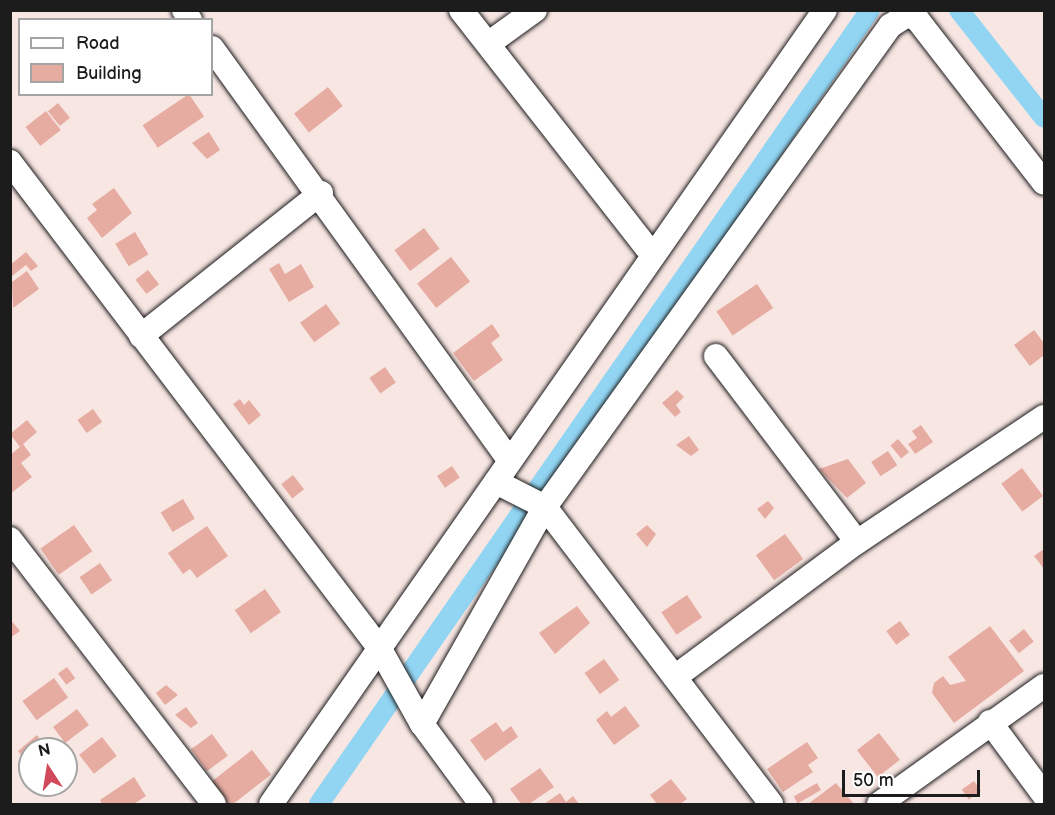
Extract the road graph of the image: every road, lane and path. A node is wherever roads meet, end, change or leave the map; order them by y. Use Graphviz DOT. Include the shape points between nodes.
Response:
graph roads {
  1 [pos="461,10"];
  2 [pos="535,10"];
  3 [pos="825,10"];
  4 [pos="488,44"];
  5 [pos="213,49"];
  6 [pos="10,162"];
  7 [pos="1044,183"];
  8 [pos="321,193"];
  9 [pos="653,256"];
  10 [pos="141,336"];
  11 [pos="716,356"];
  12 [pos="1044,417"];
  13 [pos="510,461"];
  14 [pos="496,482"];
  15 [pos="545,507"];
  16 [pos="10,539"];
  17 [pos="857,542"];
  18 [pos="380,649"];
  19 [pos="675,677"];
  20 [pos="1044,686"];
  21 [pos="990,722"];
  22 [pos="422,724"];
  23 [pos="1044,795"];
  24 [pos="214,804"];
  25 [pos="271,804"];
  26 [pos="481,804"];
  27 [pos="771,804"];
  28 [pos="879,804"];
  1 -- 4 [label="street"];
  2 -- 4 [label="street"];
  3 -- 9 [label="street"];
  4 -- 9 [label="street"];
  5 -- 8 [label="street"];
  6 -- 10 [label="street"];
  7 -- 15 [label="street" via="917,19 907,15 890,26"];
  8 -- 10 [label="street"];
  8 -- 13 [label="street"];
  9 -- 13 [label="street"];
  10 -- 18 [label="street"];
  11 -- 17 [label="street"];
  12 -- 17 [label="street"];
  13 -- 14 [label="street"];
  14 -- 15 [label="street"];
  14 -- 18 [label="street"];
  15 -- 19 [label="street"];
  15 -- 22 [label="street"];
  16 -- 24 [label="street"];
  17 -- 19 [label="street"];
  18 -- 22 [label="street"];
  18 -- 25 [label="street"];
  19 -- 27 [label="street"];
  20 -- 21 [label="street"];
  21 -- 23 [label="street"];
  21 -- 28 [label="street"];
  22 -- 26 [label="street"];
}
